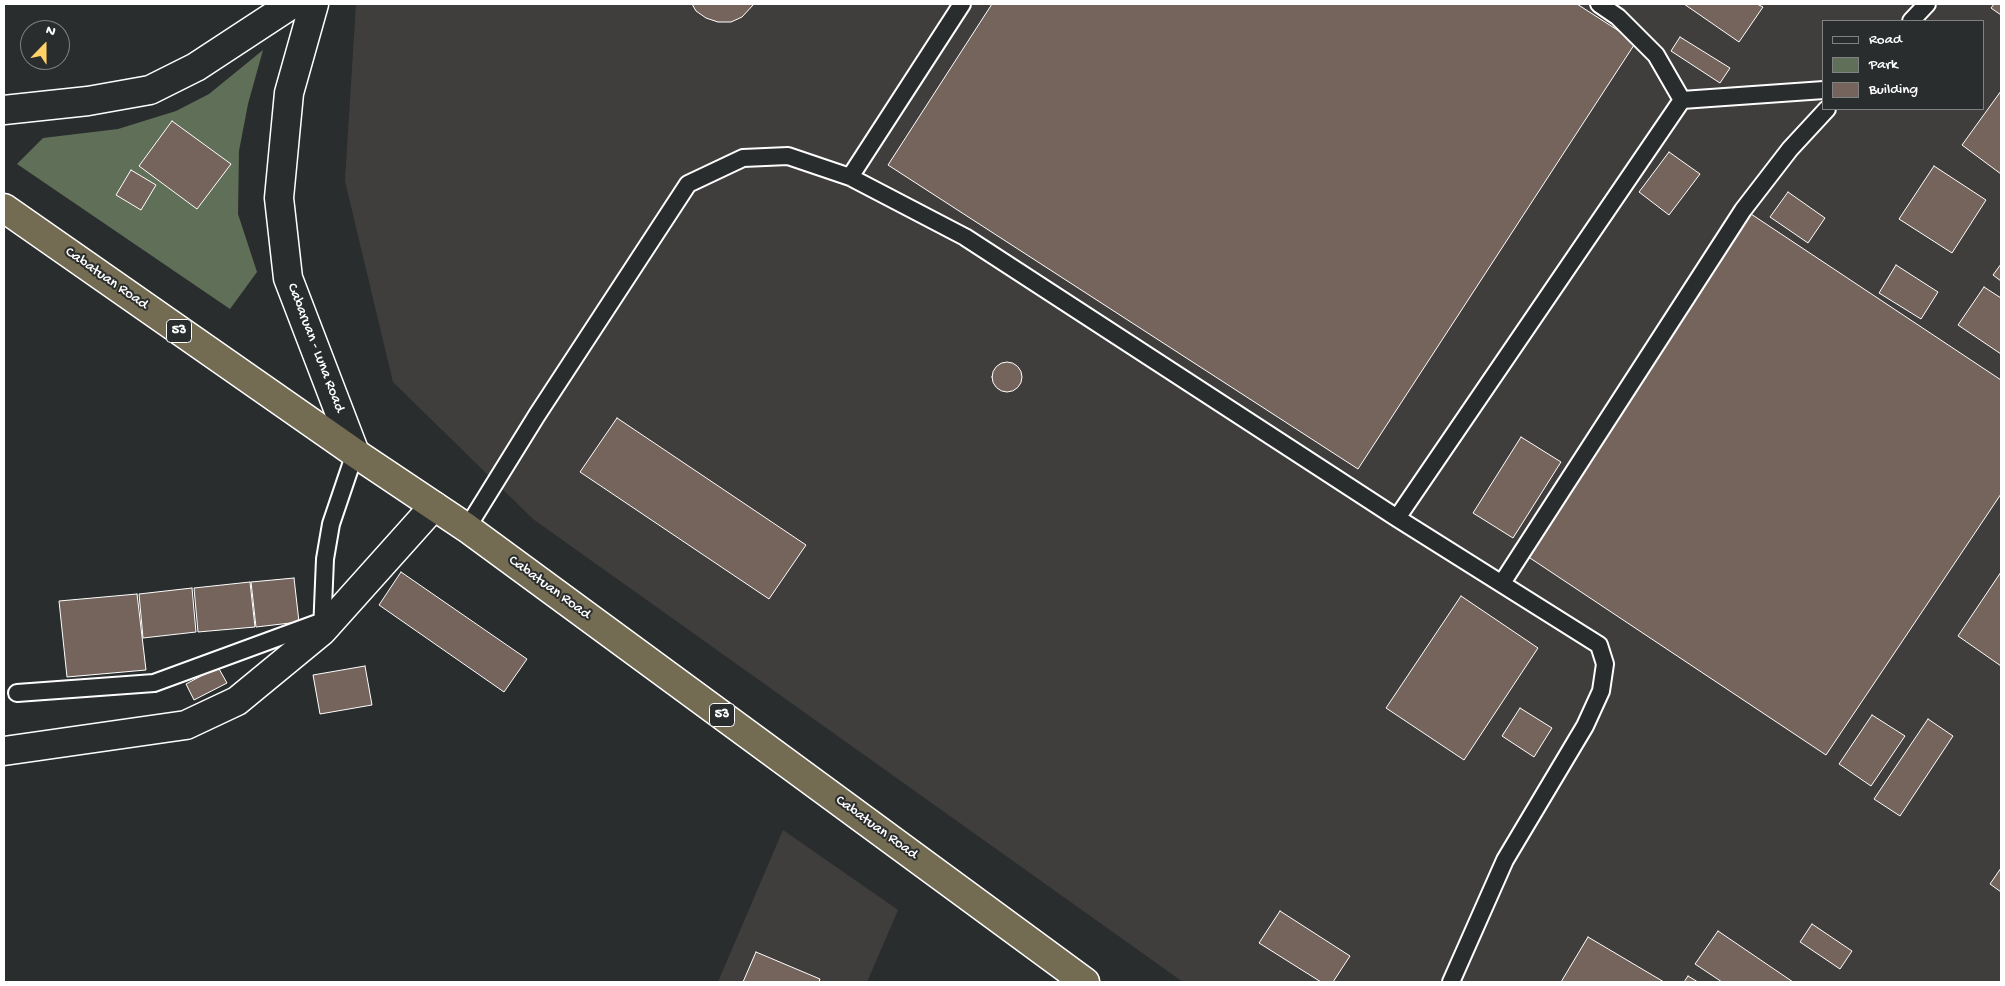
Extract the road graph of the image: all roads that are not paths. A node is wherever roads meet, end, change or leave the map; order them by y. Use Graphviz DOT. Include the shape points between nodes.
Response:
graph roads {
  1 [pos="292,4"];
  2 [pos="314,4"];
  3 [pos="962,4"];
  4 [pos="1599,4"];
  5 [pos="1927,4"];
  6 [pos="1912,20"];
  7 [pos="1822,90"];
  8 [pos="1682,100"];
  9 [pos="4,110"];
  10 [pos="1826,110"];
  11 [pos="850,177"];
  12 [pos="4,208"];
  13 [pos="355,453"];
  14 [pos="434,506"];
  15 [pos="1397,518"];
  16 [pos="467,528"];
  17 [pos="1502,583"];
  18 [pos="323,626"];
  19 [pos="17,692"];
  20 [pos="4,751"];
  21 [pos="1085,982"];
  22 [pos="1451,982"];
  1 -- 9 [label="main road" via="196,67 150,90"];
  2 -- 13 [label="main road, Cabaruan - Luna Road" via="289,92 280,198 288,278"];
  3 -- 11 [label="lane"];
  4 -- 8 [label="lane" via="1618,17 1656,55"];
  5 -- 6 [label="lane"];
  7 -- 8 [label="lane"];
  8 -- 15 [label="lane"];
  10 -- 17 [label="lane" via="1790,149 1742,210"];
  11 -- 15 [label="lane" via="965,237"];
  11 -- 16 [label="lane" via="788,156 779,156 743,158 688,184"];
  12 -- 13 [label="highway, Cabatuan Road / 53"];
  13 -- 14 [label="highway, Cabatuan Road / 53"];
  13 -- 18 [label="lane" via="331,524 325,559"];
  14 -- 16 [label="highway, Cabatuan Road / 53"];
  14 -- 18 [label="main road"];
  15 -- 17 [label="lane"];
  16 -- 21 [label="highway, Cabatuan Road / 53"];
  17 -- 22 [label="lane" via="1599,645 1605,664 1601,691 1585,726 1505,860"];
  18 -- 19 [label="lane" via="154,683"];
  18 -- 20 [label="main road" via="237,701 186,726"];
}
